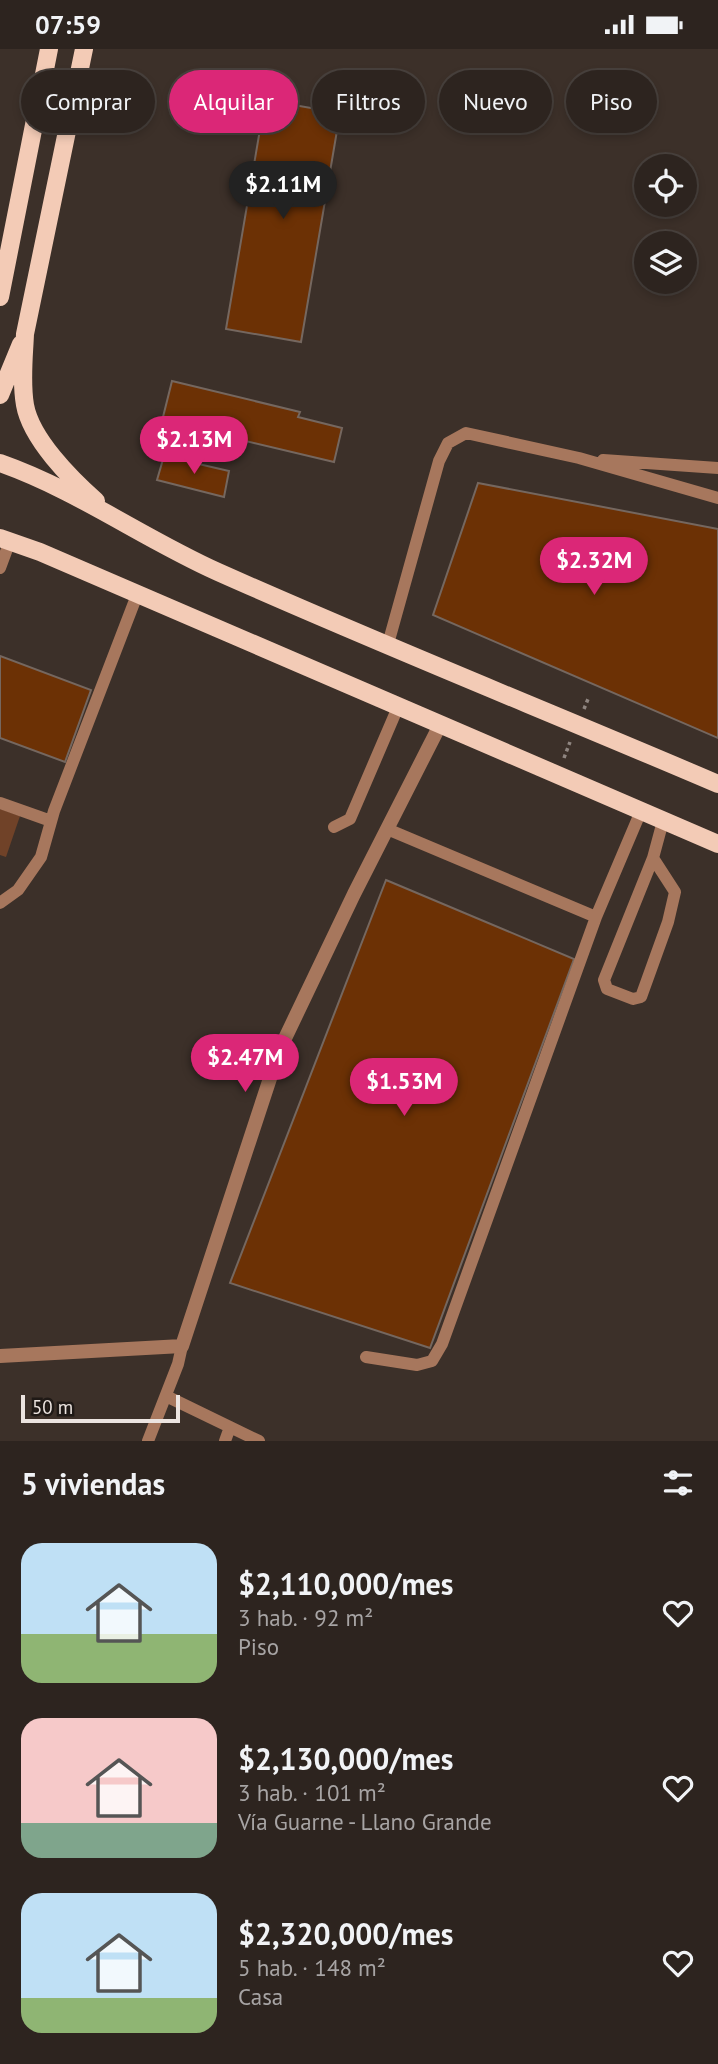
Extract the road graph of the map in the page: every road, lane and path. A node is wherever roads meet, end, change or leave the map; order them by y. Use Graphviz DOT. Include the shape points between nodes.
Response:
graph roads {
  1 [pos="49,49"];
  2 [pos="84,49"];
  3 [pos="1,292"];
  4 [pos="25,334"];
  5 [pos="0,395"];
  6 [pos="579,459"];
  7 [pos="0,463"];
  8 [pos="718,468"];
  9 [pos="0,471"];
  10 [pos="23,471"];
  11 [pos="718,498"];
  12 [pos="111,515"];
  13 [pos="3,536"];
  14 [pos="0,568"];
  15 [pos="137,595"];
  16 [pos="388,645"];
  17 [pos="398,707"];
  18 [pos="440,725"];
  19 [pos="718,784"];
  20 [pos="0,803"];
  21 [pos="640,811"];
  22 [pos="51,821"];
  23 [pos="663,821"];
  24 [pos="334,827"];
  25 [pos="387,829"];
  26 [pos="718,844"];
  27 [pos="653,858"];
  28 [pos="0,903"];
  29 [pos="596,917"];
  30 [pos="182,1346"];
  31 [pos="0,1356"];
  32 [pos="366,1357"];
  33 [pos="166,1395"];
  34 [pos="230,1427"];
  35 [pos="148,1441"];
  36 [pos="225,1441"];
  37 [pos="259,1441"];
  1 -- 3 [label="main road"];
  2 -- 4 [label="main road"];
  4 -- 5 [label="main road"];
  4 -- 12 [label="main road" via="25,407 40,438 80,487"];
  6 -- 8 [label="lane"];
  6 -- 11 [label="lane"];
  6 -- 16 [label="lane" via="466,433 448,443 439,461"];
  7 -- 10 [label="main road"];
  9 -- 10 [label="main road"];
  10 -- 12 [label="main road"];
  12 -- 16 [label="main road" via="215,571"];
  13 -- 14 [label="lane"];
  13 -- 15 [label="main road"];
  15 -- 17 [label="main road"];
  15 -- 22 [label="lane"];
  16 -- 19 [label="main road"];
  17 -- 18 [label="main road"];
  17 -- 24 [label="lane" via="350,819"];
  18 -- 21 [label="main road"];
  18 -- 25 [label="street"];
  20 -- 22 [label="lane"];
  21 -- 23 [label="main road"];
  21 -- 29 [label="lane"];
  22 -- 28 [label="lane" via="41,857 18,890"];
  23 -- 26 [label="main road"];
  23 -- 27 [label="lane"];
  25 -- 29 [label="lane"];
  25 -- 30 [label="street" via="279,1051"];
  27 -- 27 [label="lane" via="675,892 641,997 633,999 607,989 604,980"];
  29 -- 32 [label="lane" via="442,1344 432,1360 417,1365"];
  30 -- 31 [label="street"];
  30 -- 33 [label="lane"];
  33 -- 34 [label="lane"];
  33 -- 35 [label="lane"];
  34 -- 36 [label="lane"];
  34 -- 37 [label="lane"];
}
